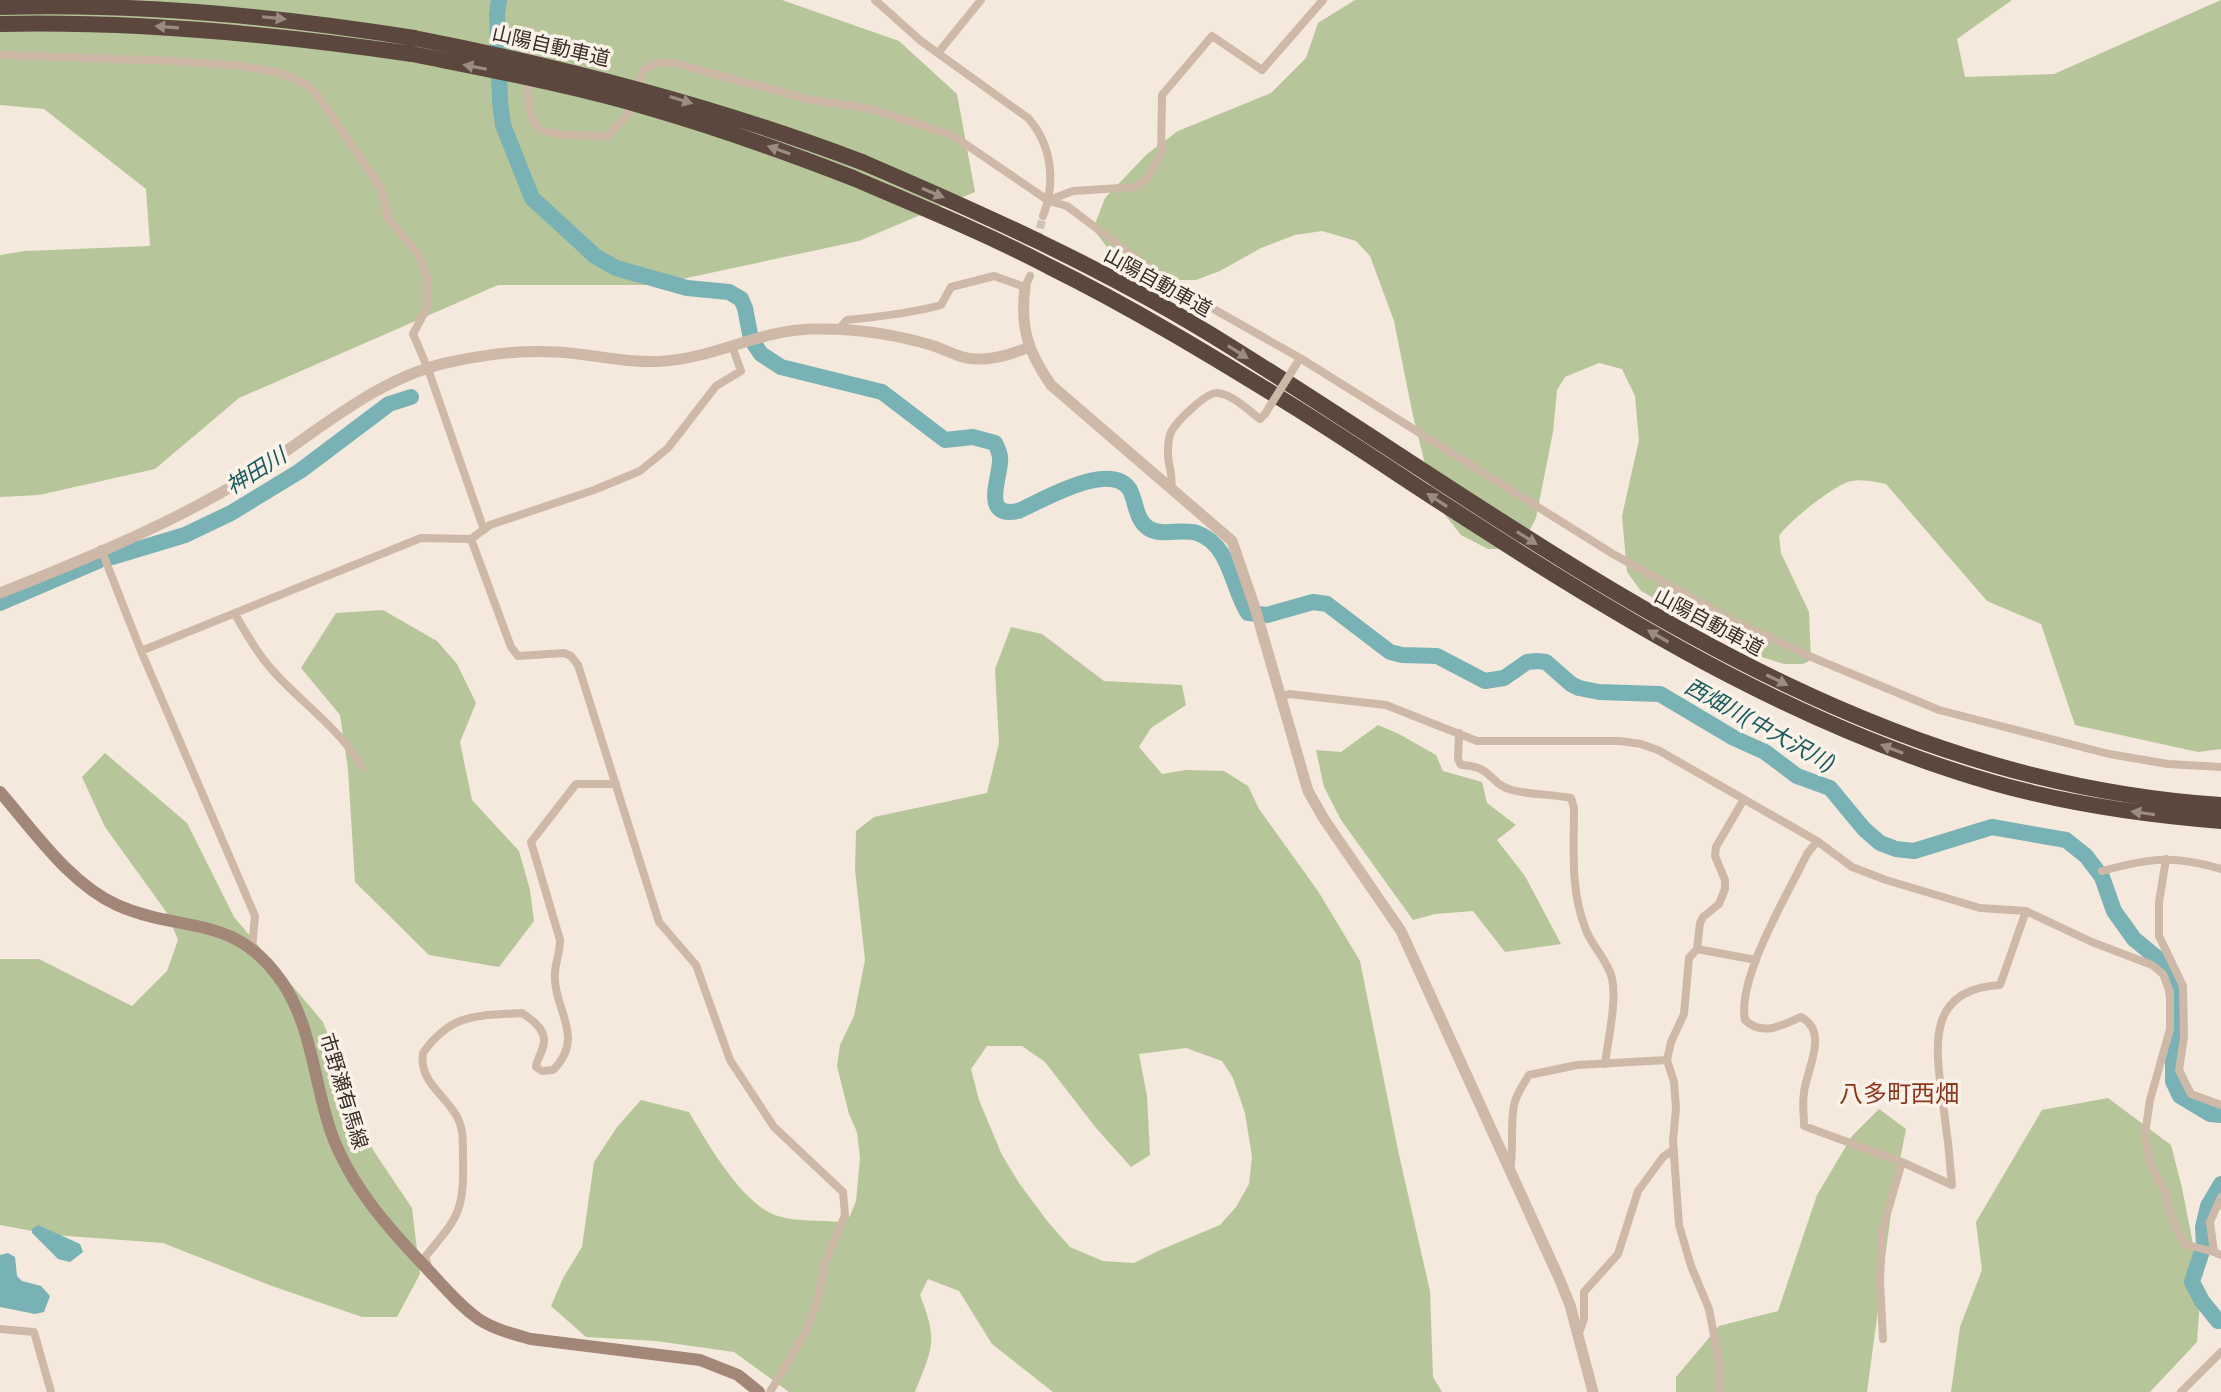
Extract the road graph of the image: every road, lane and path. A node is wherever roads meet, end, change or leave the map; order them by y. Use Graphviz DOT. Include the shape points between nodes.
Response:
graph roads {
  1 [pos="875,0"];
  2 [pos="981,0"];
  3 [pos="1323,0"];
  4 [pos="0,7"];
  5 [pos="0,24"];
  6 [pos="531,30"];
  7 [pos="413,46"];
  8 [pos="938,53"];
  9 [pos="0,55"];
  10 [pos="1049,201"];
  11 [pos="1043,216"];
  12 [pos="1027,282"];
  13 [pos="838,330"];
  14 [pos="737,344"];
  15 [pos="1030,347"];
  16 [pos="1299,360"];
  17 [pos="428,369"];
  18 [pos="1171,488"];
  19 [pos="484,530"];
  20 [pos="471,539"];
  21 [pos="101,549"];
  22 [pos="0,593"];
  23 [pos="235,614"];
  24 [pos="141,651"];
  25 [pos="1279,697"];
  26 [pos="1459,733"];
  27 [pos="362,767"];
  28 [pos="2221,767"];
  29 [pos="616,784"];
  30 [pos="0,792"];
  31 [pos="1744,799"];
  32 [pos="2221,805"];
  33 [pos="2221,821"];
  34 [pos="1817,841"];
  35 [pos="2166,859"];
  36 [pos="2221,869"];
  37 [pos="2102,871"];
  38 [pos="2026,911"];
  39 [pos="252,948"];
  40 [pos="1697,949"];
  41 [pos="1756,960"];
  42 [pos="1667,1060"];
  43 [pos="1605,1064"];
  44 [pos="2221,1105"];
  45 [pos="1674,1149"];
  46 [pos="1902,1162"];
  47 [pos="1510,1172"];
  48 [pos="2221,1197"];
  49 [pos="2217,1254"];
  50 [pos="429,1271"];
  51 [pos="0,1329"];
  52 [pos="1579,1333"];
  53 [pos="1883,1339"];
  54 [pos="2221,1352"];
  55 [pos="51,1392"];
  56 [pos="759,1392"];
  57 [pos="770,1392"];
  58 [pos="1593,1392"];
  59 [pos="1720,1392"];
  60 [pos="2181,1392"];
  1 -- 8 [label="street"];
  2 -- 8 [label="street"];
  3 -- 10 [label="street" via="1262,70 1212,36 1162,95 1161,154 1148,178 1136,187 1073,191"];
  4 -- 7 [label="highway, 山陽自動車道, one-way" via="232,14 320,23"];
  7 -- 5 [label="highway, 山陽自動車道, one-way" via="132,24"];
  6 -- 10 [label="street" via="528,107 543,131 607,137 633,109 643,70 674,63 811,100 868,108 952,135"];
  7 -- 32 [label="highway, 山陽自動車道, one-way, bridge" via="533,61 650,91 862,162 1130,287 1609,589 1725,655 1855,718 2000,768 2121,793"];
  33 -- 7 [label="highway, 山陽自動車道, one-way, bridge" via="2057,798 1922,760 1849,732 1721,671 1600,603 1291,405 1120,303 956,222 723,131"];
  8 -- 10 [label="street" via="1036,127 1049,157"];
  9 -- 17 [label="street" via="241,66 305,83 381,188 388,218 424,268 428,306 413,334"];
  10 -- 11 [label="street"];
  10 -- 16 [label="street" via="1067,206 1173,286"];
  12 -- 13 [label="street" via="994,276 951,287 941,305 847,320"];
  12 -- 15 [label="street" via="1023,328"];
  13 -- 14 [label="street" via="812,329"];
  13 -- 15 [label="street" via="890,336 962,358 994,358"];
  14 -- 17 [label="street" via="663,361 531,352 481,356"];
  14 -- 19 [label="street" via="741,371 716,386 654,462"];
  15 -- 18 [label="street" via="1051,385"];
  16 -- 18 [label="street, bridge" via="1260,419 1230,397 1204,397 1171,431"];
  16 -- 28 [label="street" via="1613,554 1796,651 1926,706 2011,730 2109,754"];
  17 -- 19 [label="street"];
  17 -- 21 [label="street" via="347,409 200,505"];
  18 -- 25 [label="street" via="1232,541"];
  19 -- 20 [label="street"];
  20 -- 23 [label="street" via="421,538"];
  20 -- 29 [label="street" via="518,656 564,653 578,665"];
  21 -- 22 [label="street"];
  21 -- 24 [label="street"];
  23 -- 24 [label="street"];
  23 -- 27 [label="street" via="265,662 338,734"];
  24 -- 39 [label="street" via="255,916"];
  25 -- 26 [label="street" via="1372,702"];
  25 -- 47 [label="street" via="1308,791 1401,931"];
  26 -- 31 [label="street" via="1477,741 1641,744"];
  26 -- 43 [label="street" via="1461,765 1485,769 1510,790 1571,798 1580,913 1613,980"];
  29 -- 50 [label="street" via="576,784 531,842 560,940 555,970 568,1047 559,1064 553,1070 536,1067 543,1034 522,1013 464,1017 423,1053 423,1072 458,1119 462,1133 463,1196 457,1216 425,1257"];
  29 -- 57 [label="street" via="659,922 696,965 730,1060 774,1127 843,1192 845,1215 825,1263 817,1302 806,1332"];
  30 -- 39 [label="main road, 市野瀬有馬線" via="93,891 116,905 211,928"];
  31 -- 34 [label="street"];
  31 -- 40 [label="street" via="1716,847 1725,889 1719,904 1703,917"];
  34 -- 38 [label="street" via="1852,867 1886,880 1980,908"];
  34 -- 41 [label="street"];
  35 -- 36 [label="street"];
  35 -- 37 [label="street"];
  35 -- 44 [label="street" via="2159,936 2183,986 2179,1070 2191,1094"];
  38 -- 46 [label="street" via="2000,985 1982,986 1956,1000 1941,1022 1936,1046 1952,1185"];
  38 -- 49 [label="street" via="2163,974 2170,992 2170,1029 2150,1100 2145,1134 2150,1163 2184,1244"];
  39 -- 50 [label="main road, 市野瀬有馬線" via="295,1005 342,1159 372,1209"];
  40 -- 41 [label="street"];
  40 -- 42 [label="street" via="1689,958 1684,1014"];
  41 -- 46 [label="street" via="1744,996 1745,1020 1771,1030 1801,1017 1814,1030 1804,1126"];
  42 -- 43 [label="street"];
  42 -- 45 [label="street" via="1674,1082"];
  43 -- 47 [label="street" via="1529,1075 1513,1106"];
  45 -- 52 [label="street" via="1638,1191 1618,1254 1584,1292"];
  45 -- 59 [label="street" via="1679,1225 1709,1309"];
  46 -- 53 [label="street" via="1882,1231"];
  47 -- 52 [label="street"];
  48 -- 49 [label="street" via="2210,1222"];
  50 -- 56 [label="main road, 市野瀬有馬線" via="463,1307 505,1332 700,1360 738,1375"];
  51 -- 55 [label="street" via="34,1332"];
  52 -- 58 [label="street"];
  54 -- 60 [label="street"];
}
